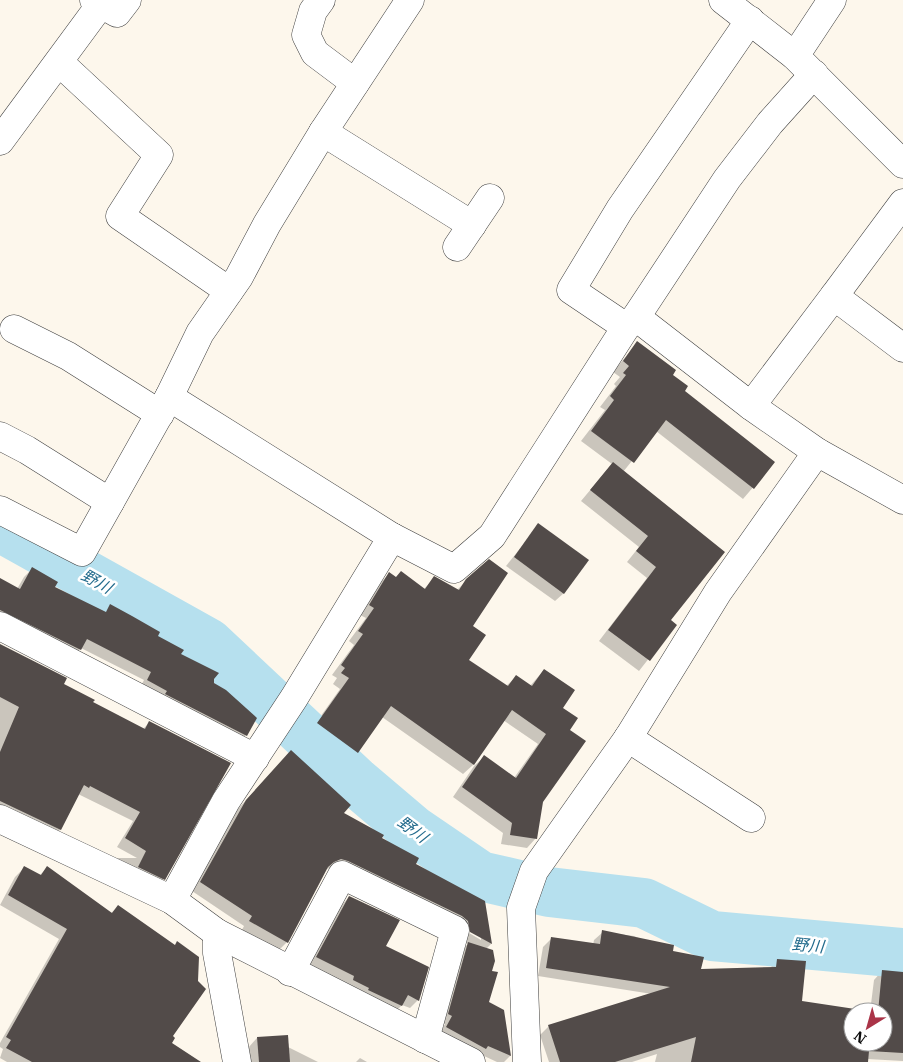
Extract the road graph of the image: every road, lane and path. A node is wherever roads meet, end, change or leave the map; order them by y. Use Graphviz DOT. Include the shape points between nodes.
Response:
graph roads {
  1 [pos="127,0"];
  2 [pos="321,0"];
  3 [pos="410,0"];
  4 [pos="723,0"];
  5 [pos="832,0"];
  6 [pos="97,2"];
  7 [pos="750,20"];
  8 [pos="795,56"];
  9 [pos="59,62"];
  10 [pos="814,74"];
  11 [pos="355,83"];
  12 [pos="323,132"];
  13 [pos="0,141"];
  14 [pos="903,164"];
  15 [pos="490,198"];
  16 [pos="903,203"];
  17 [pos="229,291"];
  18 [pos="834,296"];
  19 [pos="631,322"];
  20 [pos="14,329"];
  21 [pos="903,348"];
  22 [pos="165,406"];
  23 [pos="751,406"];
  24 [pos="0,436"];
  25 [pos="817,452"];
  26 [pos="903,500"];
  27 [pos="110,502"];
  28 [pos="0,510"];
  29 [pos="392,537"];
  30 [pos="0,626"];
  31 [pos="628,738"];
  32 [pos="255,758"];
  33 [pos="751,818"];
  34 [pos="0,819"];
  35 [pos="172,900"];
  36 [pos="217,933"];
  37 [pos="290,972"];
  38 [pos="425,1039"];
  39 [pos="236,1062"];
  40 [pos="471,1062"];
  41 [pos="527,1062"];
  1 -- 6 [label="street" via="116,12"];
  2 -- 11 [label="street" via="313,11 306,35 316,53"];
  3 -- 11 [label="street"];
  4 -- 7 [label="street"];
  5 -- 8 [label="street"];
  6 -- 9 [label="street"];
  7 -- 8 [label="street"];
  7 -- 19 [label="street" via="620,209 571,290"];
  8 -- 10 [label="street"];
  9 -- 13 [label="street"];
  9 -- 17 [label="street" via="159,156 120,216"];
  10 -- 14 [label="street"];
  10 -- 19 [label="street" via="770,123 727,179"];
  11 -- 12 [label="street"];
  12 -- 15 [label="street" via="464,236"];
  12 -- 17 [label="street"];
  16 -- 18 [label="street"];
  17 -- 22 [label="street" via="200,333"];
  18 -- 21 [label="street"];
  18 -- 23 [label="street"];
  19 -- 23 [label="street"];
  19 -- 29 [label="street" via="492,536 454,568"];
  20 -- 22 [label="street"];
  22 -- 27 [label="street"];
  22 -- 29 [label="street"];
  23 -- 25 [label="street"];
  24 -- 27 [label="street"];
  25 -- 26 [label="street"];
  25 -- 31 [label="street" via="718,592"];
  27 -- 28 [label="street" via="82,552"];
  29 -- 32 [label="street"];
  30 -- 32 [label="street"];
  31 -- 33 [label="street"];
  31 -- 41 [label="street" via="534,871 521,908"];
  32 -- 35 [label="street" via="226,801"];
  34 -- 35 [label="street"];
  35 -- 36 [label="street"];
  36 -- 37 [label="street"];
  36 -- 39 [label="street" via="217,953"];
  37 -- 38 [label="street"];
  37 -- 38 [label="street" via="342,875 455,930"];
  38 -- 40 [label="street"];
}
